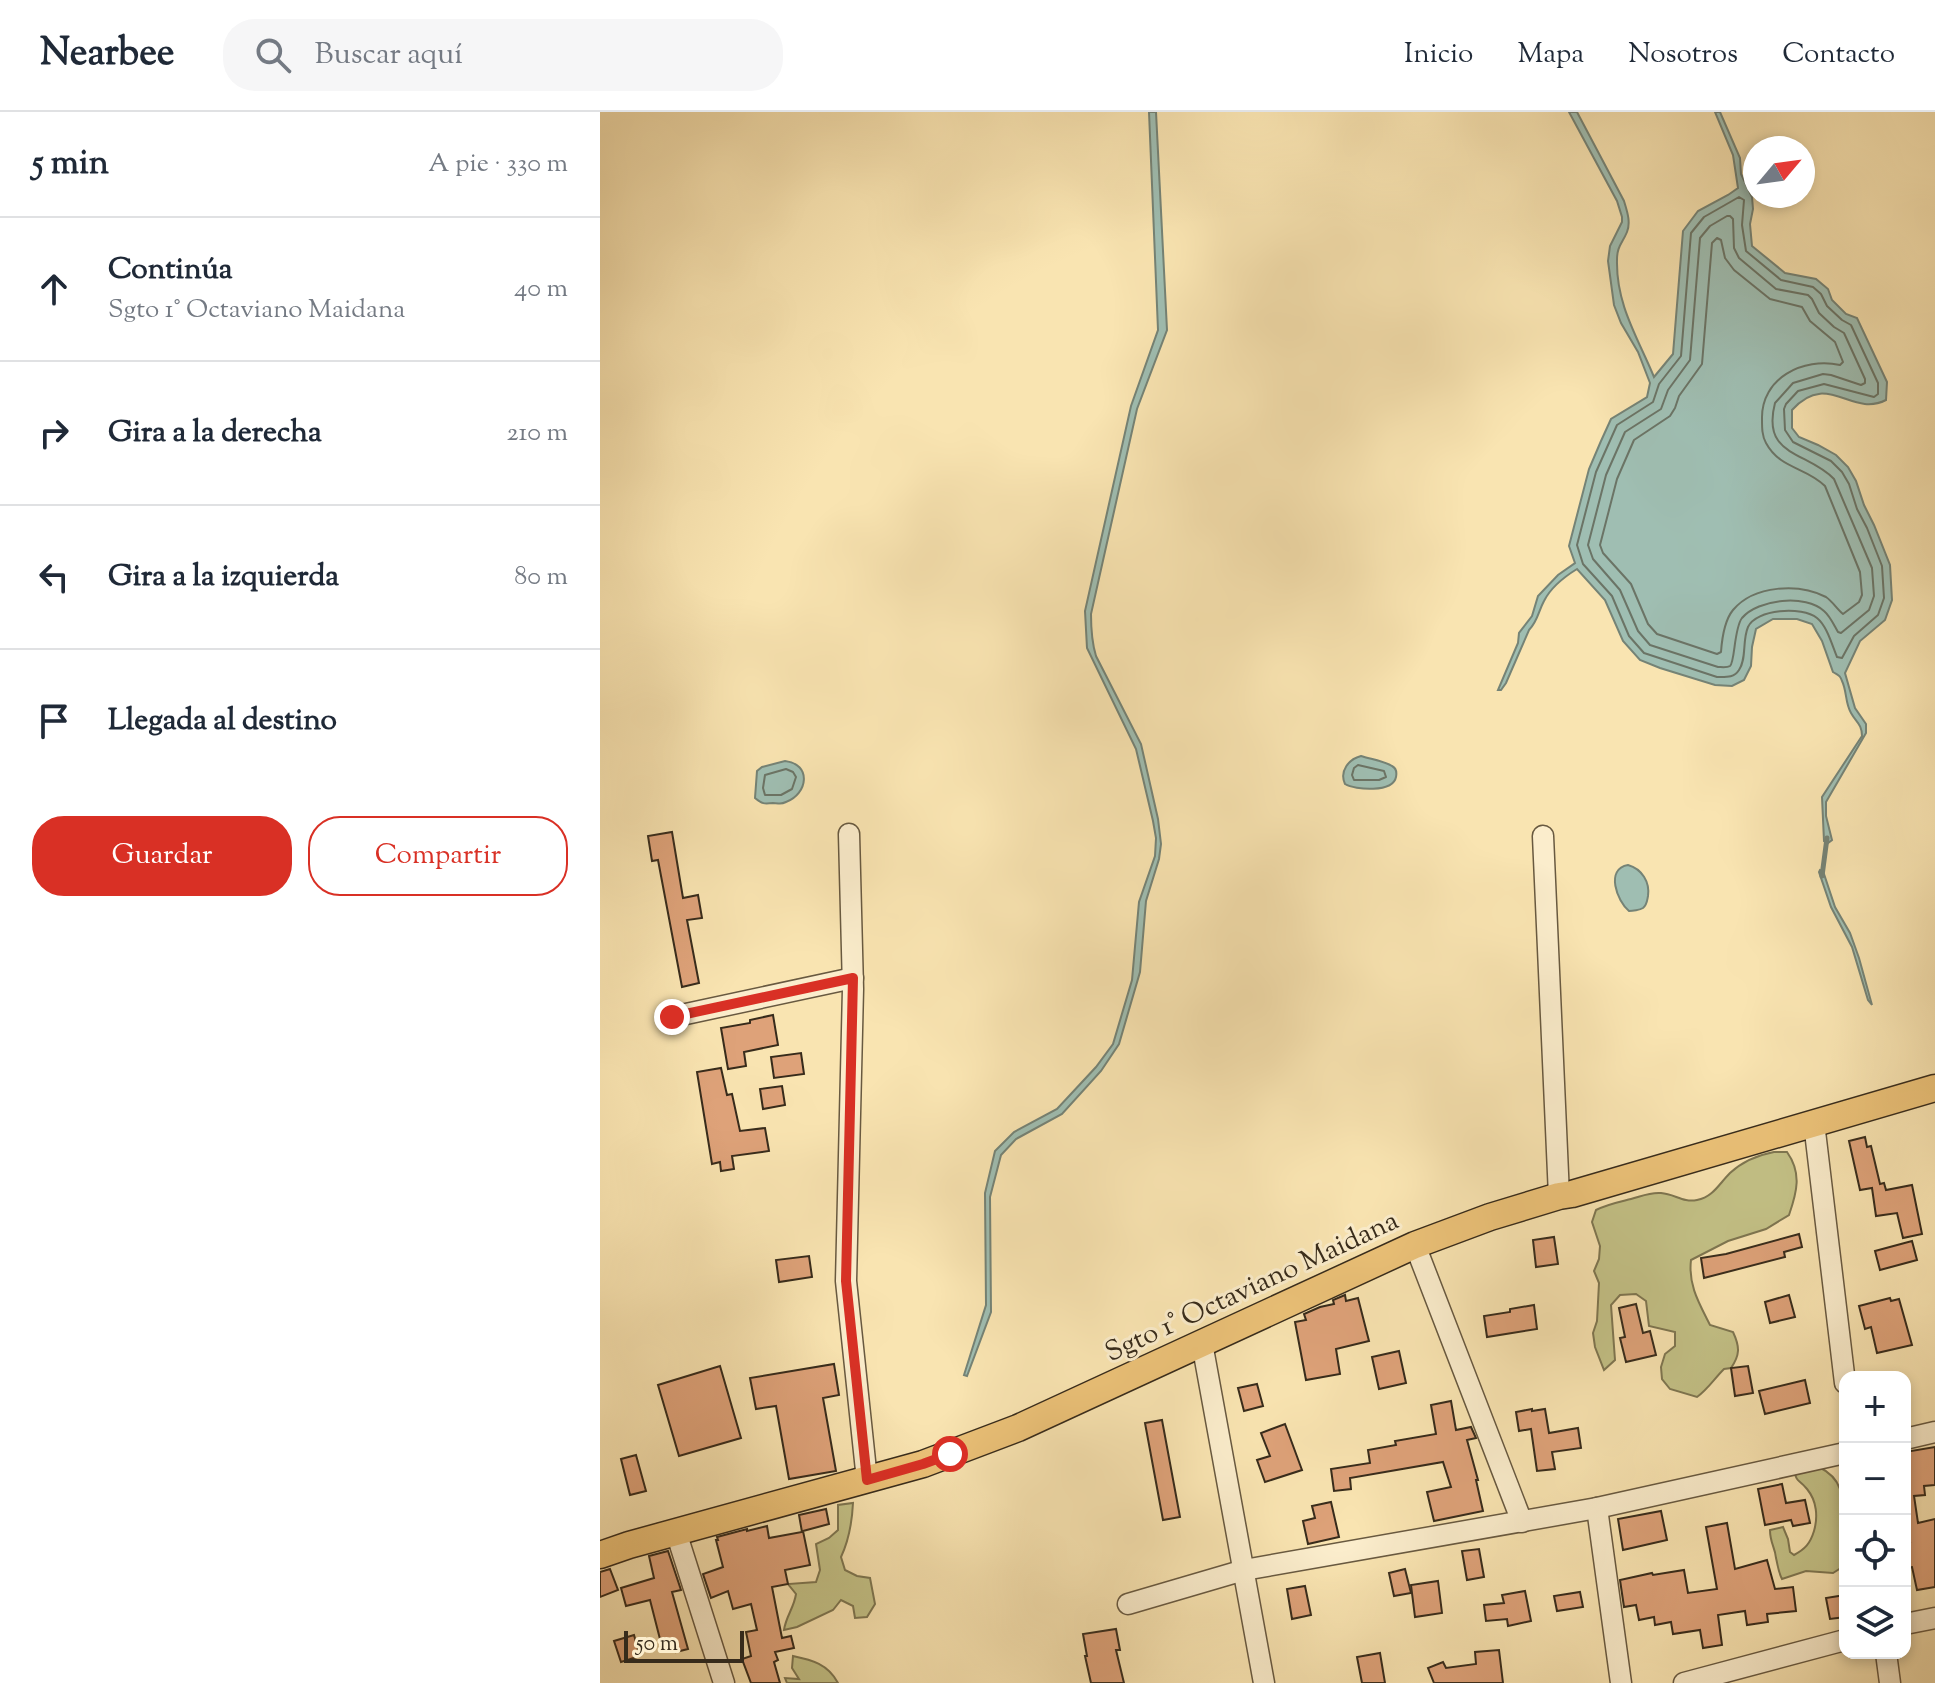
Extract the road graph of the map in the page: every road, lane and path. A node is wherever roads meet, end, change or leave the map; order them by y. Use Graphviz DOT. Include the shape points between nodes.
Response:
graph roads {
  1 [pos="849,834"];
  2 [pos="1543,836"];
  3 [pos="853,978"];
  4 [pos="672,1017"];
  5 [pos="1935,1088"];
  6 [pos="1814,1123"];
  7 [pos="1559,1196"];
  8 [pos="1415,1245"];
  9 [pos="1202,1343"];
  10 [pos="1844,1371"];
  11 [pos="1935,1432"];
  12 [pos="1911,1438"];
  13 [pos="1839,1454"];
  14 [pos="867,1480"];
  15 [pos="1597,1508"];
  16 [pos="1522,1522"];
  17 [pos="676,1532"];
  18 [pos="600,1555"];
  19 [pos="1244,1570"];
  20 [pos="1128,1604"];
  21 [pos="1935,1618"];
  22 [pos="1911,1623"];
  23 [pos="1839,1642"];
  24 [pos="1887,1659"];
  25 [pos="724,1683"];
  26 [pos="1264,1683"];
  27 [pos="1621,1683"];
  28 [pos="1684,1683"];
  29 [pos="1890,1683"];
  1 -- 3 [label="street"];
  2 -- 7 [label="street"];
  3 -- 4 [label="street"];
  3 -- 14 [label="street" via="846,1281"];
  5 -- 6 [label="main road, Sgto 1° Octaviano Maidana"];
  6 -- 7 [label="main road, Sgto 1° Octaviano Maidana"];
  6 -- 10 [label="street"];
  7 -- 8 [label="main road, Sgto 1° Octaviano Maidana"];
  8 -- 9 [label="main road, Sgto 1° Octaviano Maidana"];
  8 -- 16 [label="street"];
  9 -- 14 [label="main road, Sgto 1° Octaviano Maidana" via="1018,1428"];
  9 -- 19 [label="street"];
  11 -- 12 [label="street"];
  13 -- 15 [label="street"];
  14 -- 17 [label="main road, Sgto 1° Octaviano Maidana"];
  15 -- 16 [label="street"];
  15 -- 27 [label="street"];
  16 -- 19 [label="street"];
  17 -- 18 [label="main road, Sgto 1° Octaviano Maidana"];
  17 -- 25 [label="street"];
  19 -- 20 [label="street"];
  19 -- 26 [label="street"];
  21 -- 22 [label="street"];
  23 -- 28 [label="street"];
  24 -- 29 [label="street"];
}
